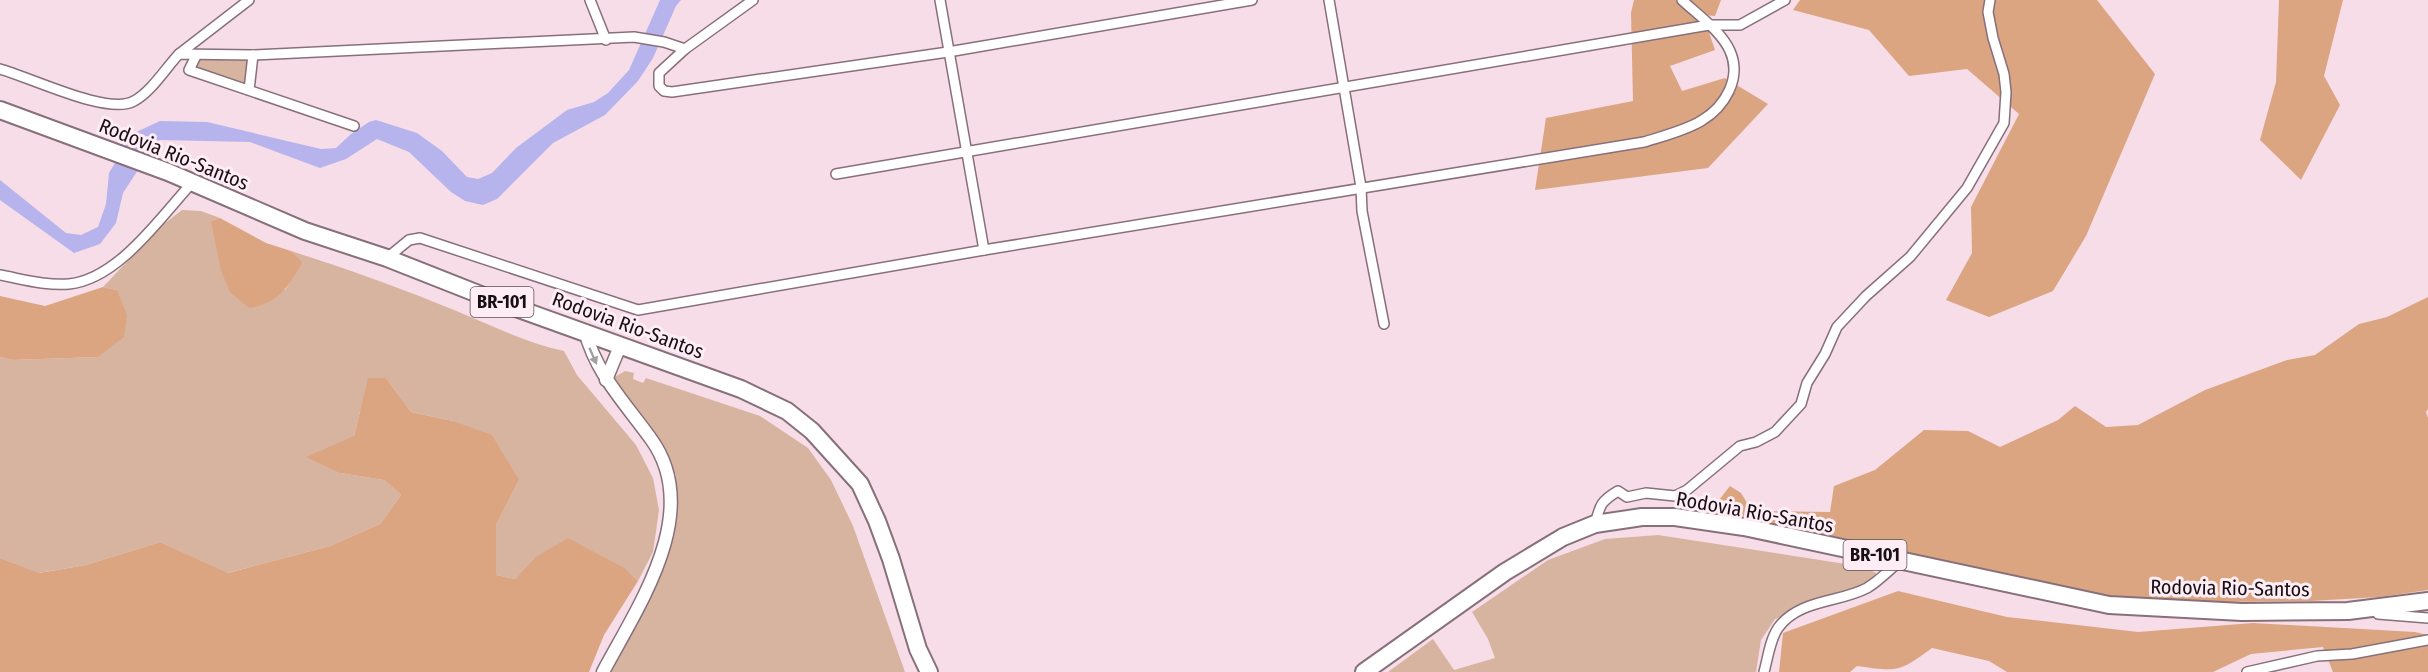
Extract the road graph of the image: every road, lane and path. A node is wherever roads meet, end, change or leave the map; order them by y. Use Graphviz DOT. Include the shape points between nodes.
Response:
graph roads {
  1 [pos="249,0"];
  2 [pos="590,0"];
  3 [pos="753,0"];
  4 [pos="940,0"];
  5 [pos="1252,0"];
  6 [pos="1329,0"];
  7 [pos="1682,0"];
  8 [pos="1785,0"];
  9 [pos="1990,0"];
  10 [pos="1709,25"];
  11 [pos="606,40"];
  12 [pos="685,49"];
  13 [pos="948,52"];
  14 [pos="179,54"];
  15 [pos="253,55"];
  16 [pos="196,56"];
  17 [pos="0,69"];
  18 [pos="1343,86"];
  19 [pos="249,90"];
  20 [pos="0,110"];
  21 [pos="354,126"];
  22 [pos="965,152"];
  23 [pos="836,174"];
  24 [pos="191,184"];
  25 [pos="1361,187"];
  26 [pos="984,250"];
  27 [pos="387,258"];
  28 [pos="0,274"];
  29 [pos="1384,324"];
  30 [pos="585,331"];
  31 [pos="620,346"];
  32 [pos="606,380"];
  33 [pos="1667,496"];
  34 [pos="1675,518"];
  35 [pos="1595,524"];
  36 [pos="1900,561"];
  37 [pos="2428,601"];
  38 [pos="2348,611"];
  39 [pos="2428,618"];
  40 [pos="2428,640"];
  41 [pos="603,672"];
  42 [pos="929,672"];
  43 [pos="1364,672"];
  44 [pos="1764,672"];
  45 [pos="2247,672"];
  1 -- 14 [label="street"];
  2 -- 11 [label="street"];
  3 -- 12 [label="street"];
  4 -- 13 [label="street"];
  5 -- 13 [label="street"];
  6 -- 18 [label="street"];
  7 -- 10 [label="street"];
  8 -- 10 [label="street" via="1740,25"];
  9 -- 33 [label="street" via="1991,30 2004,74 2004,123 1967,188 1910,257 1837,327 1792,416 1775,432 1740,446 1688,490"];
  10 -- 18 [label="street"];
  10 -- 25 [label="street" via="1730,51 1733,82 1718,107 1683,130 1644,142"];
  11 -- 12 [label="street" via="634,37"];
  11 -- 15 [label="street"];
  12 -- 13 [label="street" via="659,73 659,86 664,91"];
  13 -- 22 [label="street"];
  14 -- 16 [label="street"];
  14 -- 17 [label="street" via="147,90 126,105 86,99"];
  15 -- 16 [label="street"];
  15 -- 19 [label="street"];
  16 -- 19 [label="street" via="189,70"];
  18 -- 22 [label="street"];
  18 -- 25 [label="street"];
  19 -- 21 [label="street"];
  20 -- 24 [label="highway, Rodovia Rio-Santos / BR-101"];
  22 -- 23 [label="street"];
  22 -- 26 [label="street"];
  24 -- 27 [label="highway, Rodovia Rio-Santos / BR-101" via="305,231"];
  24 -- 28 [label="street" via="125,256 94,277 67,284"];
  25 -- 26 [label="street"];
  25 -- 29 [label="street"];
  26 -- 27 [label="street" via="638,310 420,238 409,240"];
  27 -- 30 [label="highway, Rodovia Rio-Santos / BR-101"];
  30 -- 31 [label="highway, Rodovia Rio-Santos / BR-101"];
  30 -- 32 [label="street, one-way"];
  31 -- 32 [label="street"];
  31 -- 42 [label="highway, Rodovia Rio-Santos / BR-101" via="741,389 787,411 828,446 860,484 877,521"];
  32 -- 41 [label="street" via="660,451 672,494 666,542"];
  33 -- 34 [label="street"];
  33 -- 35 [label="street" via="1627,497 1618,491 1600,506"];
  34 -- 35 [label="highway, Rodovia Rio-Santos / BR-101" via="1642,517"];
  34 -- 36 [label="highway, Rodovia Rio-Santos / BR-101" via="1744,527"];
  35 -- 43 [label="highway, Rodovia Rio-Santos / BR-101" via="1563,537 1505,572"];
  36 -- 38 [label="highway, Rodovia Rio-Santos / BR-101" via="2109,605 2242,612"];
  36 -- 44 [label="street" via="1866,589 1792,614 1773,638"];
  37 -- 38 [label="highway, Rodovia Rio-Santos / BR-101"];
  38 -- 39 [label="street"];
  40 -- 45 [label="street" via="2352,654 2317,656"];
}
